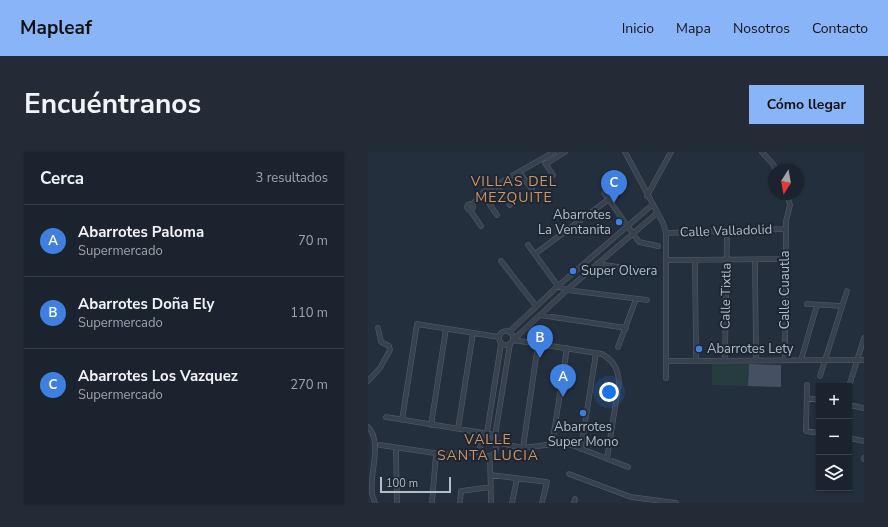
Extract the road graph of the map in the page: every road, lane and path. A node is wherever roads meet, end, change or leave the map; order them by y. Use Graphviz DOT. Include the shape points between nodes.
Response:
graph roads {
  1 [pos="554,152"];
  2 [pos="565,152"];
  3 [pos="671,152"];
  4 [pos="762,152"];
  5 [pos="627,153"];
  6 [pos="542,158"];
  7 [pos="546,164"];
  8 [pos="773,164"];
  9 [pos="519,172"];
  10 [pos="553,175"];
  11 [pos="496,185"];
  12 [pos="532,189"];
  13 [pos="482,193"];
  14 [pos="604,193"];
  15 [pos="648,196"];
  16 [pos="609,199"];
  17 [pos="789,200"];
  18 [pos="510,205"];
  19 [pos="652,205"];
  20 [pos="657,214"];
  21 [pos="497,215"];
  22 [pos="481,226"];
  23 [pos="627,226"];
  24 [pos="786,229"];
  25 [pos="727,231"];
  26 [pos="666,233"];
  27 [pos="633,234"];
  28 [pos="528,245"];
  29 [pos="658,246"];
  30 [pos="535,254"];
  31 [pos="785,259"];
  32 [pos="667,260"];
  33 [pos="695,260"];
  34 [pos="726,260"];
  35 [pos="755,260"];
  36 [pos="501,261"];
  37 [pos="598,264"];
  38 [pos="655,272"];
  39 [pos="558,286"];
  40 [pos="567,290"];
  41 [pos="847,291"];
  42 [pos="636,299"];
  43 [pos="647,300"];
  44 [pos="807,304"];
  45 [pos="817,305"];
  46 [pos="536,306"];
  47 [pos="842,306"];
  48 [pos="540,315"];
  49 [pos="378,328"];
  50 [pos="626,328"];
  51 [pos="446,329"];
  52 [pos="509,332"];
  53 [pos="473,333"];
  54 [pos="498,337"];
  55 [pos="864,338"];
  56 [pos="512,342"];
  57 [pos="501,344"];
  58 [pos="538,344"];
  59 [pos="618,347"];
  60 [pos="567,348"];
  61 [pos="596,353"];
  62 [pos="666,360"];
  63 [pos="725,360"];
  64 [pos="756,360"];
  65 [pos="785,360"];
  66 [pos="800,360"];
  67 [pos="824,360"];
  68 [pos="856,360"];
  69 [pos="864,360"];
  70 [pos="696,361"];
  71 [pos="820,376"];
  72 [pos="666,378"];
  73 [pos="368,381"];
  74 [pos="850,383"];
  75 [pos="807,385"];
  76 [pos="494,390"];
  77 [pos="503,391"];
  78 [pos="807,398"];
  79 [pos="816,400"];
  80 [pos="852,406"];
  81 [pos="864,408"];
  82 [pos="386,417"];
  83 [pos="402,420"];
  84 [pos="431,425"];
  85 [pos="368,427"];
  86 [pos="458,429"];
  87 [pos="816,433"];
  88 [pos="496,435"];
  89 [pos="487,436"];
  90 [pos="852,439"];
  91 [pos="864,441"];
  92 [pos="494,442"];
  93 [pos="380,445"];
  94 [pos="552,445"];
  95 [pos="396,448"];
  96 [pos="523,448"];
  97 [pos="581,449"];
  98 [pos="481,452"];
  99 [pos="436,454"];
  100 [pos="490,456"];
  101 [pos="607,459"];
  102 [pos="628,467"];
  103 [pos="569,474"];
  104 [pos="491,475"];
  105 [pos="517,478"];
  106 [pos="491,486"];
  107 [pos="375,503"];
  108 [pos="397,503"];
  109 [pos="432,503"];
  110 [pos="460,503"];
  111 [pos="491,503"];
  112 [pos="512,503"];
  113 [pos="542,503"];
  114 [pos="676,503"];
  1 -- 6 [label="street"];
  2 -- 7 [label="street"];
  3 -- 15 [label="street"];
  4 -- 8 [label="street"];
  5 -- 15 [label="street"];
  6 -- 7 [label="street"];
  6 -- 9 [label="street"];
  7 -- 10 [label="street"];
  9 -- 11 [label="street"];
  9 -- 12 [label="street"];
  11 -- 13 [label="street"];
  11 -- 18 [label="street"];
  13 -- 21 [label="street"];
  13 -- 22 [label="street" via="471,208"];
  14 -- 16 [label="street"];
  15 -- 19 [label="street"];
  16 -- 23 [label="street"];
  16 -- 30 [label="street"];
  17 -- 24 [label="street, Calle Cuautla"];
  19 -- 20 [label="street"];
  19 -- 23 [label="street"];
  20 -- 26 [label="street"];
  20 -- 27 [label="street"];
  23 -- 27 [label="street"];
  23 -- 39 [label="street"];
  24 -- 25 [label="street, Calle Valladolid"];
  24 -- 31 [label="street, Calle Cuautla"];
  25 -- 26 [label="street, Calle Valladolid"];
  25 -- 34 [label="street, Calle Tixtla"];
  26 -- 32 [label="street"];
  27 -- 29 [label="street" via="639,242"];
  27 -- 37 [label="street"];
  28 -- 30 [label="street"];
  30 -- 39 [label="street"];
  31 -- 35 [label="street"];
  31 -- 65 [label="street, Calle Cuautla"];
  32 -- 33 [label="street"];
  32 -- 62 [label="street"];
  33 -- 34 [label="street"];
  33 -- 70 [label="street"];
  34 -- 35 [label="street"];
  34 -- 63 [label="street, Calle Tixtla"];
  35 -- 64 [label="street"];
  36 -- 46 [label="street"];
  37 -- 38 [label="street"];
  37 -- 40 [label="street"];
  39 -- 40 [label="street"];
  39 -- 46 [label="street"];
  40 -- 42 [label="street"];
  40 -- 48 [label="street"];
  41 -- 47 [label="street"];
  42 -- 43 [label="street"];
  42 -- 50 [label="street"];
  44 -- 45 [label="street"];
  45 -- 47 [label="street"];
  45 -- 66 [label="street"];
  46 -- 52 [label="street"];
  47 -- 67 [label="street"];
  48 -- 50 [label="street"];
  48 -- 56 [label="street"];
  49 -- 73 [label="street" via="382,342 389,346 390,350 380,368"];
  50 -- 59 [label="street"];
  51 -- 53 [label="street"];
  51 -- 83 [label="street" via="417,324"];
  51 -- 84 [label="street"];
  52 -- 54 [label="street" via="503,332"];
  52 -- 56 [label="street" via="513,337"];
  53 -- 54 [label="street"];
  53 -- 86 [label="street"];
  54 -- 57 [label="street"];
  55 -- 68 [label="street"];
  56 -- 57 [label="street" via="506,346"];
  56 -- 58 [label="street"];
  56 -- 77 [label="street"];
  57 -- 76 [label="street"];
  58 -- 60 [label="street"];
  58 -- 96 [label="street"];
  60 -- 61 [label="street"];
  60 -- 94 [label="street"];
  61 -- 97 [label="street"];
  61 -- 101 [label="street" via="610,358 619,378"];
  62 -- 70 [label="street"];
  62 -- 72 [label="street"];
  63 -- 64 [label="street"];
  63 -- 70 [label="street"];
  64 -- 65 [label="street"];
  65 -- 66 [label="street"];
  66 -- 67 [label="street"];
  67 -- 68 [label="street"];
  67 -- 71 [label="street"];
  68 -- 69 [label="street"];
  68 -- 74 [label="street"];
  75 -- 78 [label="street"];
  76 -- 77 [label="street"];
  76 -- 89 [label="street"];
  77 -- 88 [label="street"];
  78 -- 79 [label="street"];
  78 -- 87 [label="street" via="806,431"];
  80 -- 81 [label="street"];
  82 -- 83 [label="street"];
  83 -- 84 [label="street"];
  84 -- 86 [label="street"];
  85 -- 107 [label="street" via="372,431 375,446 372,481"];
  86 -- 89 [label="street"];
  88 -- 89 [label="street"];
  88 -- 92 [label="street"];
  89 -- 92 [label="street"];
  89 -- 98 [label="street" via="480,444"];
  90 -- 91 [label="street"];
  92 -- 96 [label="street"];
  92 -- 100 [label="street" via="496,450"];
  93 -- 95 [label="street"];
  94 -- 96 [label="street"];
  94 -- 97 [label="street" via="561,443"];
  95 -- 99 [label="street"];
  95 -- 108 [label="street"];
  97 -- 101 [label="street"];
  98 -- 99 [label="street"];
  98 -- 100 [label="street" via="485,456"];
  99 -- 109 [label="street"];
  100 -- 104 [label="street"];
  101 -- 102 [label="street"];
  103 -- 114 [label="street" via="631,497"];
  104 -- 105 [label="street"];
  104 -- 106 [label="street"];
  105 -- 112 [label="street"];
  105 -- 113 [label="street" via="547,482"];
  106 -- 110 [label="street" via="461,491"];
  106 -- 111 [label="street"];
}
